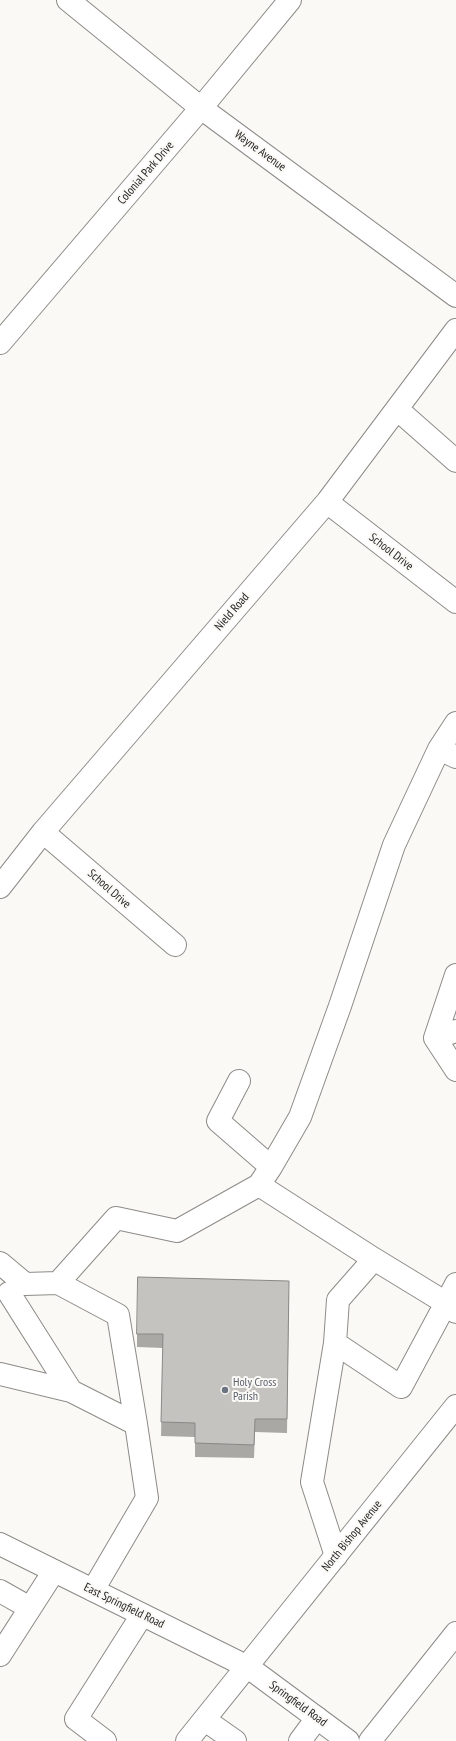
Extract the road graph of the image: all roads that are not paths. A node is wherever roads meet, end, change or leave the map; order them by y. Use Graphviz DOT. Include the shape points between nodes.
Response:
graph roads {
  1 [pos="68,0"];
  2 [pos="290,0"];
  3 [pos="201,108"];
  4 [pos="456,296"];
  5 [pos="456,330"];
  6 [pos="0,343"];
  7 [pos="397,409"];
  8 [pos="456,461"];
  9 [pos="326,502"];
  10 [pos="456,602"];
  11 [pos="456,723"];
  12 [pos="448,753"];
  13 [pos="43,832"];
  14 [pos="0,887"];
  15 [pos="174,945"];
  16 [pos="456,975"];
  17 [pos="456,1031"];
  18 [pos="436,1038"];
  19 [pos="456,1070"];
  20 [pos="239,1081"];
  21 [pos="271,1167"];
  22 [pos="259,1185"];
  23 [pos="374,1259"];
  24 [pos="0,1263"];
  25 [pos="58,1283"];
  26 [pos="12,1292"];
  27 [pos="453,1300"];
  28 [pos="336,1343"];
  29 [pos="0,1374"];
  30 [pos="71,1391"];
  31 [pos="456,1406"];
  32 [pos="136,1424"];
  33 [pos="0,1544"];
  34 [pos="336,1556"];
  35 [pos="54,1571"];
  36 [pos="93,1590"];
  37 [pos="0,1591"];
  38 [pos="30,1608"];
  39 [pos="142,1615"];
  40 [pos="455,1635"];
  41 [pos="0,1655"];
  42 [pos="248,1667"];
  43 [pos="317,1718"];
  44 [pos="205,1720"];
  45 [pos="105,1741"];
  46 [pos="188,1741"];
  47 [pos="235,1741"];
  48 [pos="300,1741"];
  49 [pos="348,1741"];
  50 [pos="370,1741"];
  1 -- 3 [label="street, Wayne Avenue"];
  2 -- 3 [label="street, Colonial Park Drive"];
  3 -- 4 [label="street, Wayne Avenue"];
  3 -- 6 [label="street, Colonial Park Drive"];
  5 -- 7 [label="street, Nield Road"];
  7 -- 8 [label="street"];
  7 -- 9 [label="street, Nield Road"];
  9 -- 10 [label="street, School Drive"];
  9 -- 13 [label="street, Nield Road"];
  11 -- 12 [label="street"];
  12 -- 21 [label="street" via="394,845 300,1116"];
  13 -- 14 [label="street, Nield Road"];
  13 -- 15 [label="street, School Drive"];
  16 -- 18 [label="street"];
  17 -- 18 [label="street"];
  18 -- 19 [label="street"];
  20 -- 21 [label="street" via="218,1121"];
  21 -- 22 [label="street"];
  22 -- 23 [label="street"];
  22 -- 25 [label="street" via="178,1231 116,1218"];
  23 -- 27 [label="street"];
  23 -- 28 [label="street" via="338,1300"];
  24 -- 26 [label="street"];
  25 -- 26 [label="street"];
  25 -- 32 [label="street" via="118,1315"];
  26 -- 30 [label="street"];
  27 -- 28 [label="street" via="401,1387"];
  28 -- 34 [label="street" via="312,1482"];
  29 -- 30 [label="street"];
  30 -- 32 [label="street"];
  31 -- 34 [label="street, North Bishop Avenue"];
  32 -- 36 [label="street" via="147,1498"];
  33 -- 35 [label="street, East Springfield Road"];
  34 -- 42 [label="street, North Bishop Avenue"];
  35 -- 36 [label="street, East Springfield Road"];
  35 -- 38 [label="street"];
  36 -- 39 [label="street, East Springfield Road"];
  37 -- 38 [label="street"];
  38 -- 41 [label="street"];
  39 -- 42 [label="street, East Springfield Road"];
  39 -- 45 [label="street" via="76,1719"];
  40 -- 50 [label="street"];
  42 -- 43 [label="street, Springfield Road"];
  42 -- 44 [label="street, North Bishop Avenue"];
  43 -- 48 [label="street"];
  43 -- 49 [label="street, Springfield Road"];
  44 -- 46 [label="street, North Bishop Avenue"];
  44 -- 47 [label="street"];
}
